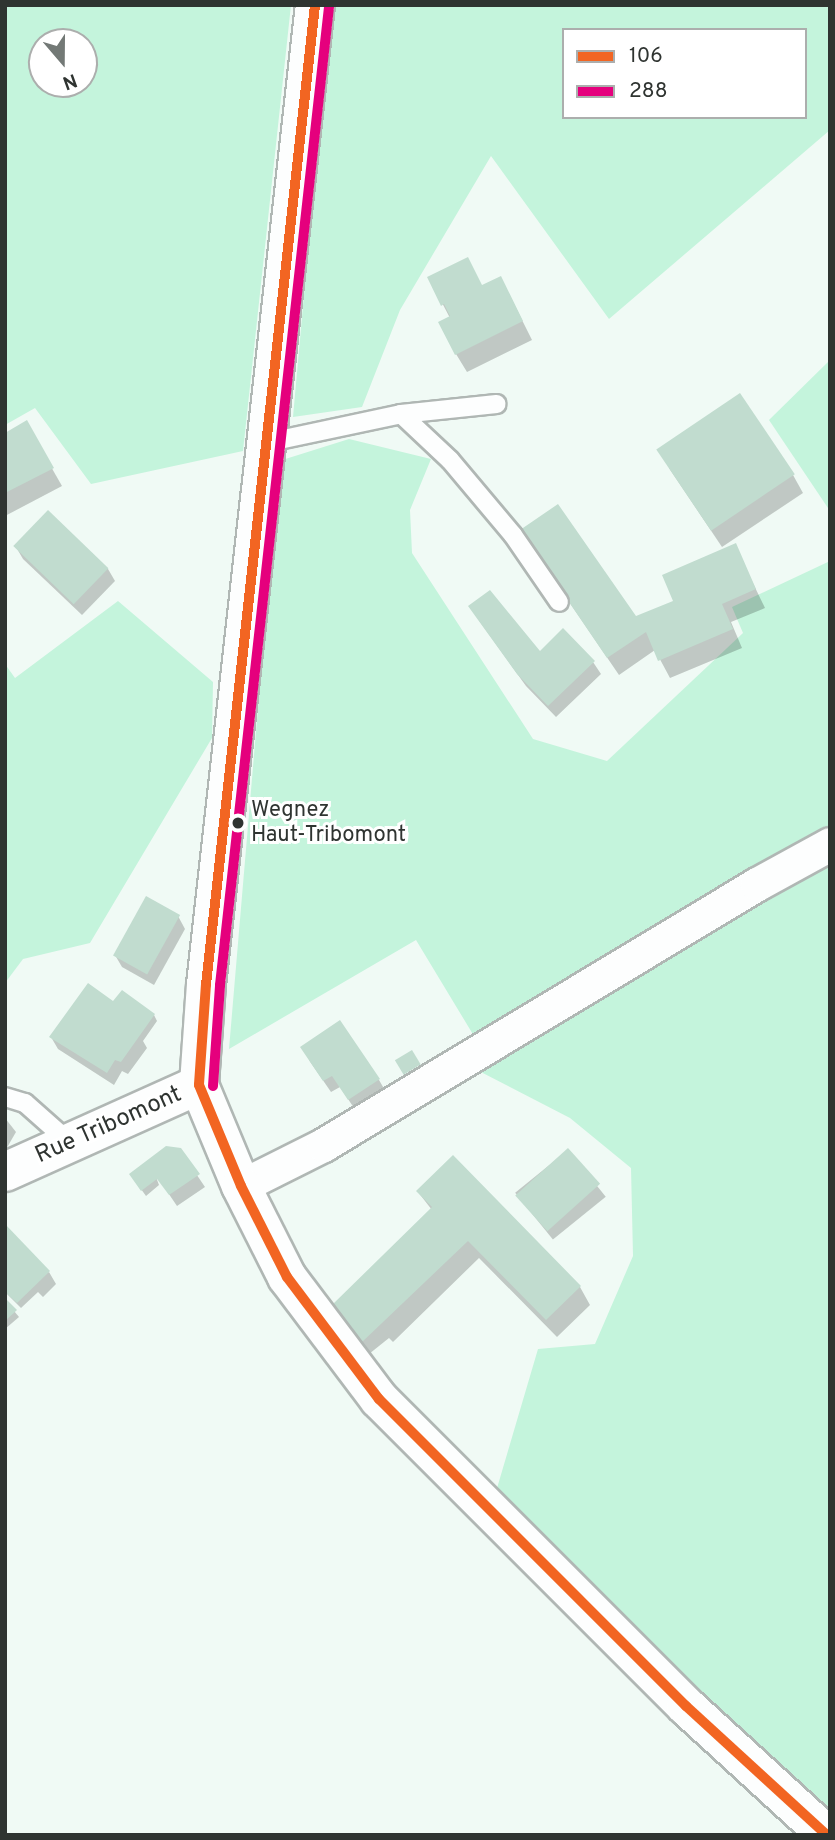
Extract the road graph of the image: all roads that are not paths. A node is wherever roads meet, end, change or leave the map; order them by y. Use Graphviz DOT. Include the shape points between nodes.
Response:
graph roads {
  1 [pos="315,5"];
  2 [pos="496,404"];
  3 [pos="401,414"];
  4 [pos="265,443"];
  5 [pos="559,602"];
  6 [pos="830,844"];
  7 [pos="199,1085"];
  8 [pos="5,1097"];
  9 [pos="70,1143"];
  10 [pos="5,1172"];
  11 [pos="241,1186"];
  12 [pos="827,1835"];
  1 -- 4 [label="street, Rue Tribomont"];
  2 -- 3 [label="lane"];
  3 -- 4 [label="lane"];
  3 -- 5 [label="lane" via="450,460 513,535"];
  4 -- 7 [label="street, Rue Tribomont"];
  6 -- 11 [label="street" via="323,1145"];
  7 -- 9 [label="street, Rue Tribomont"];
  7 -- 11 [label="street"];
  8 -- 9 [label="lane" via="25,1103"];
  9 -- 10 [label="street, Rue Tribomont"];
  11 -- 12 [label="street" via="294,1287 379,1399 686,1706"];
}
